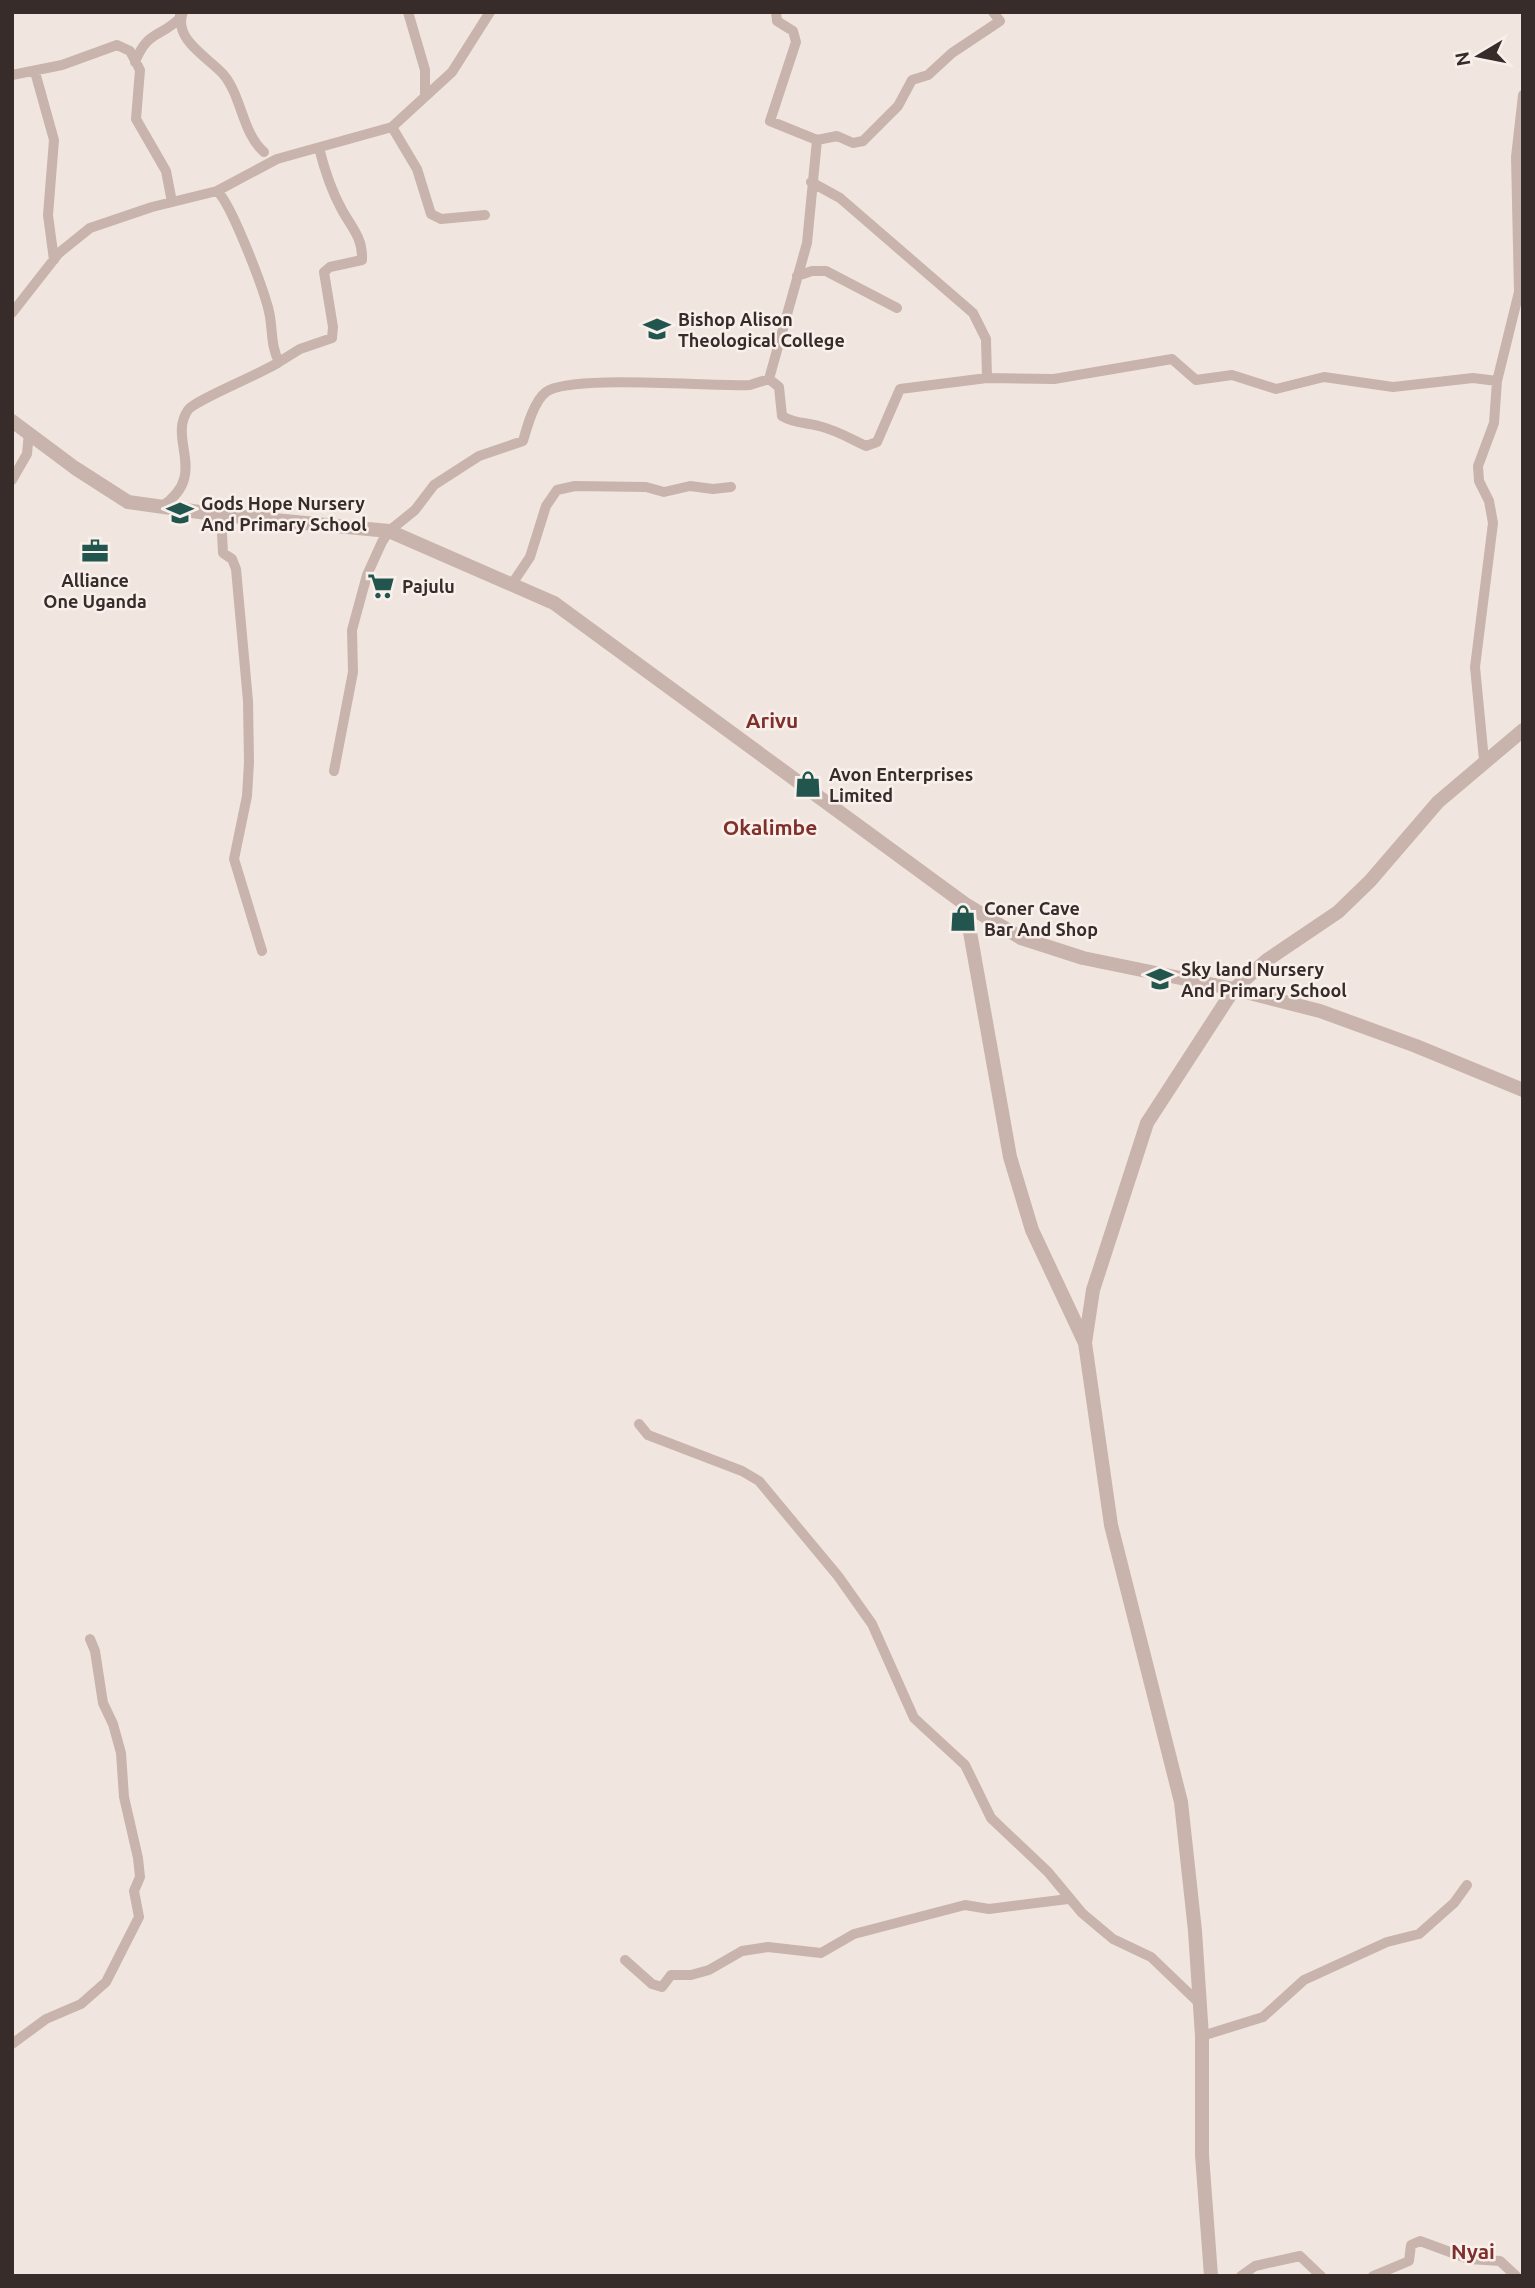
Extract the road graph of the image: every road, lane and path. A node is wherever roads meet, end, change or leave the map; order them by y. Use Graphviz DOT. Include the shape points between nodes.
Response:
graph roads {
  1 [pos="408,12"];
  2 [pos="490,12"];
  3 [pos="776,12"];
  4 [pos="993,12"];
  5 [pos="181,14"];
  6 [pos="135,62"];
  7 [pos="35,72"];
  8 [pos="12,75"];
  9 [pos="425,94"];
  10 [pos="1523,95"];
  11 [pos="392,127"];
  12 [pos="817,140"];
  13 [pos="319,148"];
  14 [pos="264,152"];
  15 [pos="811,182"];
  16 [pos="217,191"];
  17 [pos="172,202"];
  18 [pos="485,215"];
  19 [pos="54,260"];
  20 [pos="797,276"];
  21 [pos="897,308"];
  22 [pos="12,313"];
  23 [pos="279,362"];
  24 [pos="987,378"];
  25 [pos="769,379"];
  26 [pos="1497,380"];
  27 [pos="12,421"];
  28 [pos="29,432"];
  29 [pos="12,480"];
  30 [pos="731,487"];
  31 [pos="161,507"];
  32 [pos="221,515"];
  33 [pos="389,531"];
  34 [pos="512,584"];
  35 [pos="1523,730"];
  36 [pos="1484,761"];
  37 [pos="334,771"];
  38 [pos="965,904"];
  39 [pos="261,951"];
  40 [pos="1234,989"];
  41 [pos="1523,1090"];
  42 [pos="1085,1343"];
  43 [pos="639,1424"];
  44 [pos="90,1639"];
  45 [pos="1467,1885"];
  46 [pos="1068,1899"];
  47 [pos="625,1960"];
  48 [pos="1198,2002"];
  49 [pos="1202,2036"];
  50 [pos="12,2044"];
  51 [pos="1211,2276"];
  52 [pos="1241,2276"];
  53 [pos="1321,2276"];
  54 [pos="1373,2276"];
  55 [pos="1516,2276"];
  1 -- 9 [label="street" via="425,69"];
  2 -- 9 [label="street" via="452,72"];
  3 -- 12 [label="street" via="777,21 793,31 796,42 770,121"];
  4 -- 12 [label="street" via="1000,21 928,75 912,80 898,106 863,142 837,136"];
  5 -- 6 [label="street" via="173,25 149,37"];
  5 -- 14 [label="street" via="196,50 227,79"];
  6 -- 7 [label="street" via="130,51 117,44"];
  6 -- 17 [label="street" via="141,75 136,119 166,171"];
  7 -- 8 [label="street"];
  7 -- 19 [label="street" via="54,141 48,215"];
  9 -- 11 [label="street"];
  10 -- 26 [label="street" via="1516,157 1518,292"];
  11 -- 13 [label="street"];
  11 -- 18 [label="street" via="416,169 431,214 440,219"];
  12 -- 15 [label="street"];
  13 -- 16 [label="street" via="265,163"];
  13 -- 23 [label="street" via="341,209 362,247 362,260 324,272 332,338"];
  15 -- 20 [label="street" via="807,243"];
  15 -- 24 [label="street" via="840,198 973,313 986,339"];
  16 -- 17 [label="street"];
  16 -- 23 [label="street" via="243,240 268,305 272,345"];
  17 -- 19 [label="street" via="90,228"];
  19 -- 22 [label="street"];
  20 -- 21 [label="street" via="826,271"];
  20 -- 25 [label="street"];
  23 -- 31 [label="street" via="187,411 183,424 187,468 180,491"];
  24 -- 25 [label="street" via="900,389 877,442 866,446 841,433 793,423 782,416 779,387"];
  24 -- 26 [label="street" via="1054,379 1174,359 1196,380 1232,375 1276,389 1324,377 1393,387 1473,377"];
  25 -- 33 [label="street" via="750,385 599,383 550,390 539,401 523,441 479,457 434,485 415,510"];
  26 -- 36 [label="street" via="1494,423 1478,472 1493,523 1475,667"];
  27 -- 28 [label="street"];
  28 -- 29 [label="street" via="27,454"];
  28 -- 31 [label="street" via="124,499"];
  30 -- 34 [label="street" via="690,486 664,492 646,486 575,485 557,490 545,510 530,557"];
  31 -- 32 [label="street"];
  32 -- 33 [label="street"];
  32 -- 39 [label="street" via="223,553 236,569 248,701 247,796 234,867"];
  33 -- 34 [label="street"];
  33 -- 37 [label="street" via="367,575 352,630 354,672"];
  34 -- 38 [label="street" via="577,618"];
  35 -- 36 [label="street"];
  36 -- 40 [label="street" via="1438,802 1338,912 1267,960"];
  38 -- 40 [label="street" via="1021,938 1083,958"];
  38 -- 42 [label="street" via="1010,1157 1032,1230"];
  40 -- 41 [label="street" via="1320,1012"];
  40 -- 42 [label="street" via="1147,1123 1093,1290"];
  42 -- 48 [label="street" via="1111,1525 1181,1802"];
  43 -- 46 [label="street" via="648,1435 759,1481 872,1624 914,1718 965,1765 991,1818 1048,1872"];
  44 -- 50 [label="street" via="103,1703 121,1753 124,1797 140,1877 134,1891 139,1917 106,1982 81,2004 46,2019"];
  45 -- 49 [label="street" via="1419,1934 1387,1942 1314,1975 1263,2017"];
  46 -- 47 [label="street" via="989,1909 965,1905 854,1934 821,1953 779,1947 742,1951 709,1970 671,1975 662,1987"];
  46 -- 48 [label="street" via="1114,1939 1151,1957"];
  48 -- 49 [label="street"];
  49 -- 51 [label="street" via="1202,2154"];
  52 -- 53 [label="street" via="1255,2266 1300,2256"];
  54 -- 55 [label="street" via="1409,2261 1411,2245 1420,2241 1469,2259 1500,2261"];
}
